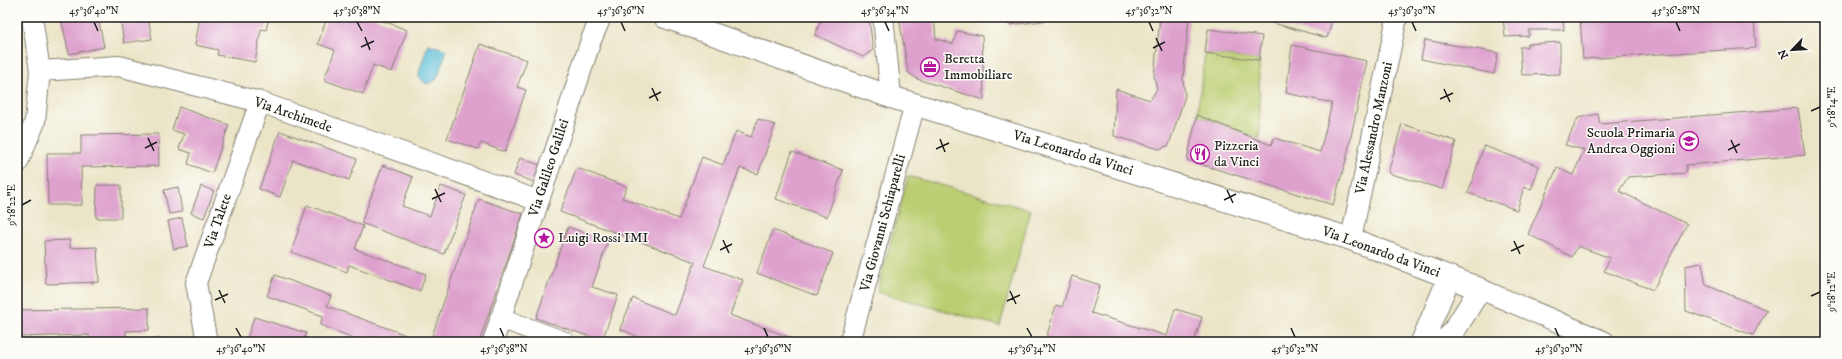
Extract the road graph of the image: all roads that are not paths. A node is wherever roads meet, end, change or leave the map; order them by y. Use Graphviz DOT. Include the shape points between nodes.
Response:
graph roads {
  1 [pos="32,17"];
  2 [pos="601,17"];
  3 [pos="665,17"];
  4 [pos="883,17"];
  5 [pos="1397,17"];
  6 [pos="40,72"];
  7 [pos="891,97"];
  8 [pos="260,102"];
  9 [pos="915,104"];
  10 [pos="17,164"];
  11 [pos="539,201"];
  12 [pos="1351,239"];
  13 [pos="1449,278"];
  14 [pos="1480,289"];
  15 [pos="500,318"];
  16 [pos="208,342"];
  17 [pos="493,342"];
  18 [pos="566,342"];
  19 [pos="850,342"];
  20 [pos="1422,342"];
  21 [pos="1442,342"];
  22 [pos="1605,342"];
  1 -- 6 [label="street"];
  2 -- 11 [label="street, Via Galileo Galilei" via="591,40"];
  3 -- 7 [label="street, Via Leonardo da Vinci"];
  4 -- 7 [label="street"];
  5 -- 12 [label="street, Via Alessandro Manzoni"];
  6 -- 8 [label="street, Via Archimede" via="119,66"];
  6 -- 10 [label="street" via="35,122"];
  7 -- 9 [label="street, Via Leonardo da Vinci"];
  8 -- 11 [label="street, Via Archimede"];
  8 -- 16 [label="street, Via Talete" via="196,283"];
  9 -- 12 [label="street, Via Leonardo da Vinci"];
  9 -- 19 [label="street, Via Giovanni Schiaparelli"];
  11 -- 15 [label="street, Via Galileo Galilei"];
  12 -- 13 [label="street, Via Leonardo da Vinci"];
  13 -- 14 [label="street, Via Leonardo da Vinci"];
  13 -- 20 [label="street"];
  14 -- 21 [label="street" via="1452,334"];
  14 -- 22 [label="street"];
  15 -- 17 [label="street, Via Galileo Galilei"];
  15 -- 18 [label="street"];
}
